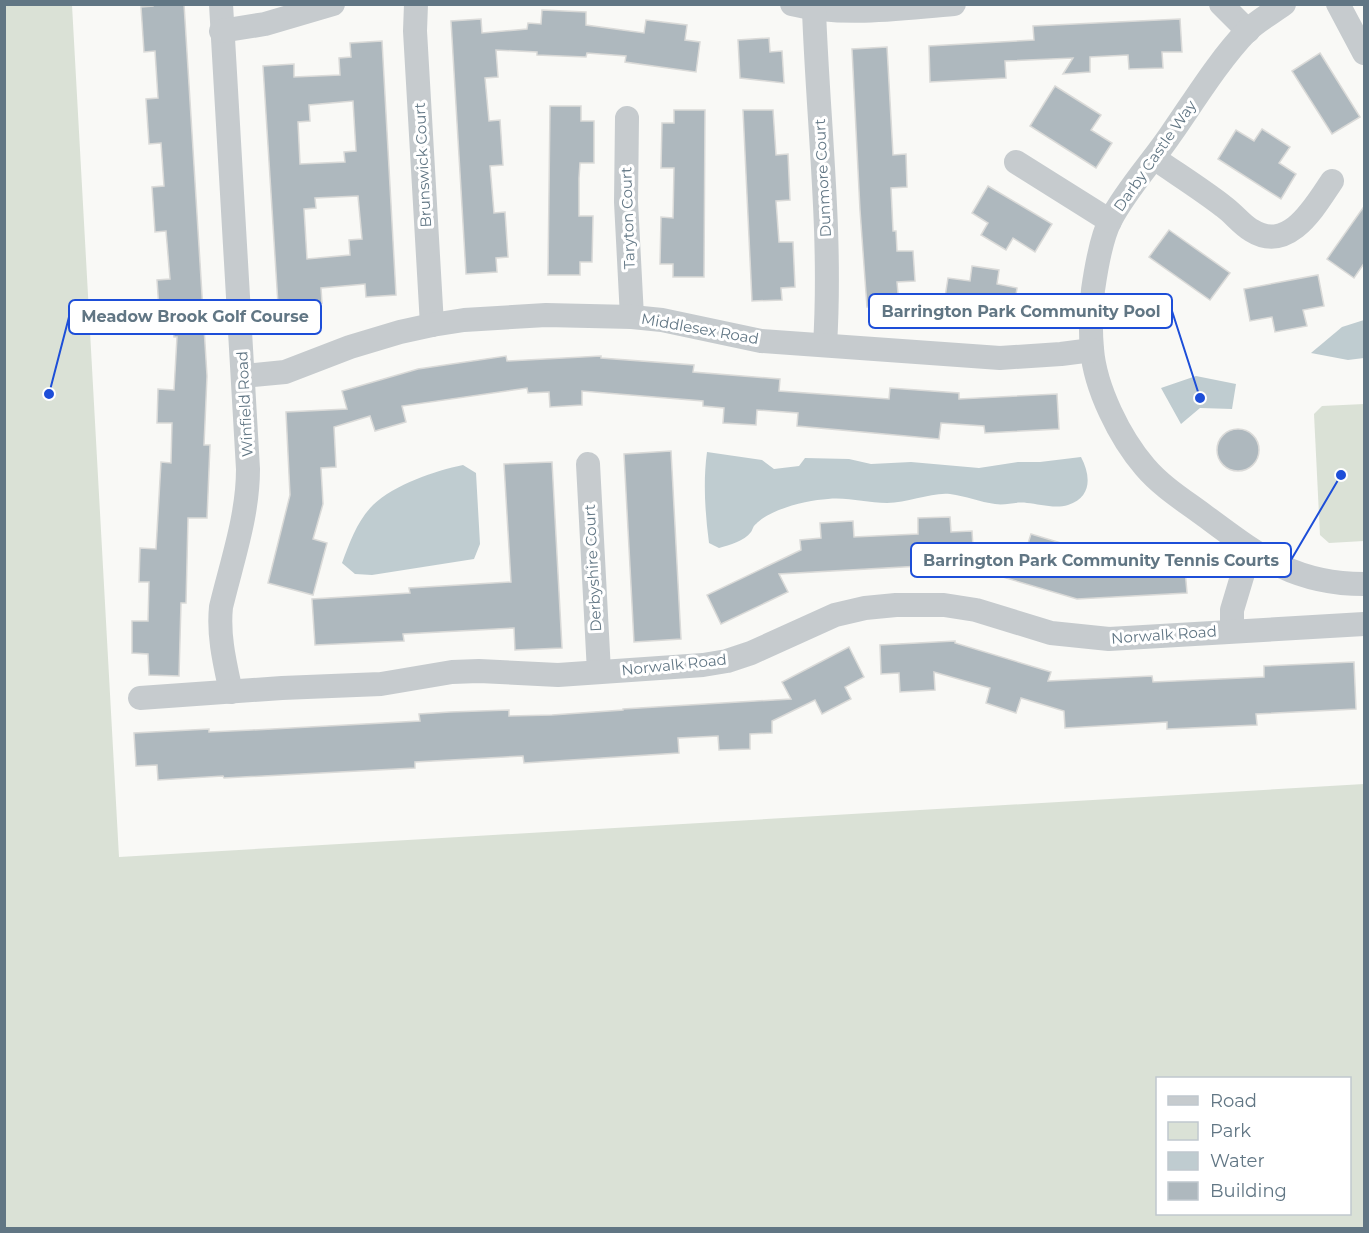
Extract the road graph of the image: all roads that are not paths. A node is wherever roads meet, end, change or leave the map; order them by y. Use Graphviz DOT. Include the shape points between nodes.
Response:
graph roads {
  1 [pos="221,4"];
  2 [pos="333,4"];
  3 [pos="416,4"];
  4 [pos="954,4"];
  5 [pos="1221,4"];
  6 [pos="1284,4"];
  7 [pos="1338,4"];
  8 [pos="923,5"];
  9 [pos="803,7"];
  10 [pos="221,31"];
  11 [pos="1248,31"];
  12 [pos="1365,53"];
  13 [pos="627,118"];
  14 [pos="1154,158"];
  15 [pos="1016,162"];
  16 [pos="1332,181"];
  17 [pos="1110,220"];
  18 [pos="632,317"];
  19 [pos="432,325"];
  20 [pos="825,345"];
  21 [pos="1092,350"];
  22 [pos="244,376"];
  23 [pos="588,464"];
  24 [pos="1250,550"];
  25 [pos="1365,584"];
  26 [pos="1365,624"];
  27 [pos="1232,631"];
  28 [pos="599,672"];
  29 [pos="231,692"];
  30 [pos="140,699"];
  1 -- 10 [label="street, Winfield Road"];
  2 -- 10 [label="street" via="265,24"];
  3 -- 19 [label="street, Brunswick Court"];
  4 -- 8 [label="street"];
  5 -- 11 [label="street"];
  6 -- 11 [label="street, Darby Castle Way"];
  7 -- 12 [label="street"];
  8 -- 9 [label="street" via="848,11"];
  9 -- 20 [label="street, Dunmore Court" via="827,229"];
  10 -- 22 [label="street, Winfield Road"];
  11 -- 14 [label="street, Darby Castle Way"];
  13 -- 18 [label="street, Taryton Court" via="626,202"];
  14 -- 16 [label="street" via="1262,236 1282,234 1302,223"];
  14 -- 17 [label="street, Darby Castle Way"];
  15 -- 17 [label="street"];
  17 -- 21 [label="street, Darby Castle Way" via="1095,277"];
  18 -- 19 [label="street, Middlesex Road" via="546,315"];
  18 -- 20 [label="street, Middlesex Road" via="761,341"];
  19 -- 22 [label="street, Middlesex Road" via="350,347 285,372"];
  20 -- 21 [label="street, Middlesex Road" via="1000,358"];
  21 -- 24 [label="street, Darby Castle Way" via="1111,414 1145,467"];
  22 -- 29 [label="street, Winfield Road" via="248,489 219,621"];
  23 -- 28 [label="street, Derbyshire Court"];
  24 -- 25 [label="street, Darby Castle Way" via="1276,565 1317,580"];
  24 -- 27 [label="street, Norwalk Road" via="1232,610"];
  26 -- 27 [label="street, Norwalk Road"];
  27 -- 28 [label="street, Norwalk Road" via="1090,638 1051,633 976,610 896,605 835,615 727,661"];
  28 -- 29 [label="street, Norwalk Road" via="452,672 381,684"];
  29 -- 30 [label="street, Norwalk Road"];
}
